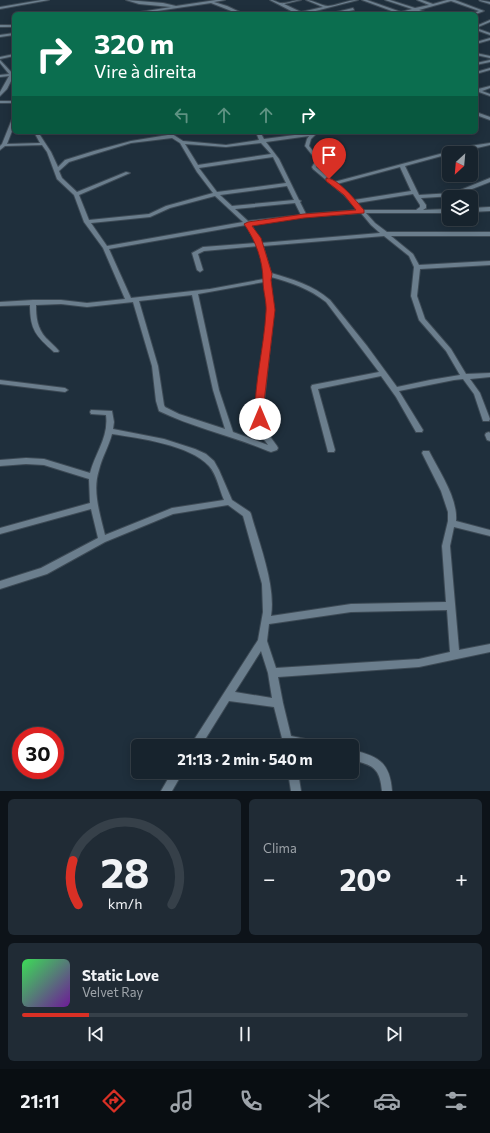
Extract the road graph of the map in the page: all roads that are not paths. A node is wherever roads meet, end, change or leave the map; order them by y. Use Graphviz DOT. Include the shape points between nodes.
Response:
graph roads {
  1 [pos="47,0"];
  2 [pos="128,0"];
  3 [pos="160,0"];
  4 [pos="203,0"];
  5 [pos="223,0"];
  6 [pos="272,0"];
  7 [pos="299,0"];
  8 [pos="308,0"];
  9 [pos="356,0"];
  10 [pos="364,0"];
  11 [pos="387,0"];
  12 [pos="419,0"];
  13 [pos="452,0"];
  14 [pos="483,0"];
  15 [pos="208,2"];
  16 [pos="490,3"];
  17 [pos="167,4"];
  18 [pos="281,4"];
  19 [pos="433,5"];
  20 [pos="0,8"];
  21 [pos="176,8"];
  22 [pos="326,8"];
  23 [pos="353,9"];
  24 [pos="416,10"];
  25 [pos="145,12"];
  26 [pos="237,12"];
  27 [pos="296,12"];
  28 [pos="309,12"];
  29 [pos="331,12"];
  30 [pos="342,12"];
  31 [pos="395,12"];
  32 [pos="408,12"];
  33 [pos="422,12"];
  34 [pos="478,12"];
  35 [pos="490,21"];
  36 [pos="0,26"];
  37 [pos="12,26"];
  38 [pos="478,27"];
  39 [pos="478,29"];
  40 [pos="12,34"];
  41 [pos="490,34"];
  42 [pos="0,36"];
  43 [pos="490,39"];
  44 [pos="478,42"];
  45 [pos="478,54"];
  46 [pos="12,55"];
  47 [pos="490,57"];
  48 [pos="0,58"];
  49 [pos="0,61"];
  50 [pos="490,61"];
  51 [pos="478,64"];
  52 [pos="12,68"];
  53 [pos="9,69"];
  54 [pos="490,70"];
  55 [pos="478,73"];
  56 [pos="12,75"];
  57 [pos="0,76"];
  58 [pos="490,87"];
  59 [pos="478,90"];
  60 [pos="478,90"];
  61 [pos="0,95"];
  62 [pos="490,95"];
  63 [pos="0,102"];
  64 [pos="12,102"];
  65 [pos="478,114"];
  66 [pos="490,119"];
  67 [pos="12,124"];
  68 [pos="37,134"];
  69 [pos="170,134"];
  70 [pos="259,134"];
  71 [pos="309,134"];
  72 [pos="315,134"];
  73 [pos="173,136"];
  74 [pos="262,141"];
  75 [pos="182,142"];
  76 [pos="43,144"];
  77 [pos="490,144"];
  78 [pos="2,147"];
  79 [pos="274,155"];
  80 [pos="402,165"];
  81 [pos="196,167"];
  82 [pos="56,172"];
  83 [pos="128,173"];
  84 [pos="490,180"];
  85 [pos="334,183"];
  86 [pos="288,184"];
  87 [pos="414,192"];
  88 [pos="76,194"];
  89 [pos="216,194"];
  90 [pos="418,197"];
  91 [pos="298,202"];
  92 [pos="353,202"];
  93 [pos="232,208"];
  94 [pos="490,209"];
  95 [pos="478,210"];
  96 [pos="361,211"];
  97 [pos="442,211"];
  98 [pos="417,212"];
  99 [pos="304,216"];
  100 [pos="87,222"];
  101 [pos="248,224"];
  102 [pos="385,234"];
  103 [pos="490,234"];
  104 [pos="260,244"];
  105 [pos="106,248"];
  106 [pos="490,263"];
  107 [pos="417,267"];
  108 [pos="200,270"];
  109 [pos="268,277"];
  110 [pos="194,292"];
  111 [pos="132,301"];
  112 [pos="34,302"];
  113 [pos="0,304"];
  114 [pos="56,351"];
  115 [pos="383,373"];
  116 [pos="490,375"];
  117 [pos="464,376"];
  118 [pos="0,382"];
  119 [pos="65,390"];
  120 [pos="395,390"];
  121 [pos="94,412"];
  122 [pos="486,418"];
  123 [pos="419,430"];
  124 [pos="110,431"];
  125 [pos="230,433"];
  126 [pos="331,450"];
  127 [pos="426,452"];
  128 [pos="0,463"];
  129 [pos="93,477"];
  130 [pos="229,502"];
  131 [pos="94,505"];
  132 [pos="452,523"];
  133 [pos="0,532"];
  134 [pos="490,534"];
  135 [pos="102,540"];
  136 [pos="0,585"];
  137 [pos="450,606"];
  138 [pos="265,621"];
  139 [pos="262,641"];
  140 [pos="490,648"];
  141 [pos="455,655"];
  142 [pos="272,673"];
  143 [pos="227,696"];
  144 [pos="278,703"];
  145 [pos="199,739"];
  146 [pos="287,739"];
  147 [pos="359,757"];
  148 [pos="174,779"];
  149 [pos="294,779"];
  150 [pos="166,791"];
  151 [pos="296,791"];
  152 [pos="387,791"];
  1 -- 20 [label="street"];
  2 -- 17 [label="street"];
  3 -- 17 [label="street"];
  4 -- 15 [label="street"];
  5 -- 15 [label="street"];
  6 -- 18 [label="street"];
  7 -- 18 [label="street"];
  8 -- 22 [label="street"];
  9 -- 22 [label="street"];
  10 -- 31 [label="street"];
  11 -- 24 [label="street"];
  12 -- 19 [label="street"];
  13 -- 19 [label="street"];
  13 -- 34 [label="street" via="482,10"];
  14 -- 16 [label="street"];
  15 -- 21 [label="street"];
  15 -- 26 [label="street"];
  17 -- 21 [label="street"];
  18 -- 27 [label="street"];
  19 -- 24 [label="street"];
  21 -- 25 [label="street"];
  22 -- 28 [label="street"];
  22 -- 29 [label="street"];
  23 -- 30 [label="street"];
  24 -- 32 [label="street"];
  24 -- 33 [label="street"];
  35 -- 38 [label="street"];
  36 -- 37 [label="street"];
  39 -- 41 [label="street"];
  40 -- 42 [label="street"];
  43 -- 44 [label="street"];
  45 -- 47 [label="street"];
  46 -- 48 [label="street"];
  49 -- 53 [label="street"];
  50 -- 51 [label="street"];
  52 -- 53 [label="street"];
  53 -- 56 [label="street"];
  54 -- 55 [label="street"];
  56 -- 57 [label="street"];
  56 -- 61 [label="street"];
  58 -- 59 [label="street"];
  60 -- 62 [label="street"];
  63 -- 64 [label="street"];
  65 -- 66 [label="street"];
  67 -- 78 [label="street"];
  68 -- 76 [label="street"];
  69 -- 73 [label="street"];
  70 -- 74 [label="street"];
  71 -- 74 [label="street"];
  72 -- 85 [label="street" via="309,139 307,146 318,160 314,167"];
  73 -- 75 [label="street"];
  73 -- 82 [label="street" via="132,142 96,152 68,161"];
  74 -- 75 [label="street" via="222,146"];
  74 -- 79 [label="street"];
  75 -- 81 [label="street"];
  76 -- 78 [label="street"];
  76 -- 82 [label="street" via="49,152"];
  77 -- 80 [label="street"];
  79 -- 81 [label="street"];
  79 -- 86 [label="street"];
  80 -- 85 [label="street"];
  80 -- 87 [label="street"];
  81 -- 89 [label="street"];
  82 -- 88 [label="street" via="64,184"];
  83 -- 88 [label="street"];
  84 -- 90 [label="street" via="454,194"];
  85 -- 92 [label="street"];
  86 -- 89 [label="street"];
  86 -- 91 [label="street"];
  87 -- 90 [label="street"];
  87 -- 92 [label="street"];
  88 -- 100 [label="street"];
  89 -- 93 [label="street"];
  89 -- 100 [label="street" via="164,208 150,215"];
  90 -- 98 [label="street" via="424,206"];
  91 -- 93 [label="street"];
  91 -- 99 [label="street"];
  92 -- 96 [label="street"];
  93 -- 101 [label="street"];
  94 -- 95 [label="street"];
  96 -- 98 [label="street"];
  96 -- 99 [label="street"];
  96 -- 102 [label="street"];
  97 -- 98 [label="street"];
  99 -- 101 [label="street"];
  100 -- 105 [label="street"];
  101 -- 104 [label="street"];
  101 -- 105 [label="street" via="176,234"];
  102 -- 103 [label="street"];
  102 -- 104 [label="street"];
  102 -- 107 [label="street" via="411,255"];
  104 -- 108 [label="street" via="198,250 194,254"];
  104 -- 109 [label="street"];
  105 -- 111 [label="street"];
  106 -- 107 [label="street"];
  107 -- 117 [label="street" via="414,296 422,320 449,350"];
  109 -- 110 [label="street"];
  109 -- 115 [label="street" via="294,282 325,298"];
  109 -- 125 [label="street" via="271,310 259,411 263,434 274,448"];
  110 -- 111 [label="street"];
  110 -- 125 [label="street" via="216,390"];
  111 -- 112 [label="street" via="81,305 67,302"];
  111 -- 125 [label="street" via="150,344 162,409"];
  112 -- 113 [label="street"];
  112 -- 114 [label="street" via="34,321 39,335"];
  115 -- 120 [label="street"];
  115 -- 126 [label="street" via="314,387"];
  116 -- 117 [label="street"];
  117 -- 120 [label="street" via="432,380"];
  117 -- 122 [label="street" via="479,398"];
  118 -- 119 [label="street"];
  120 -- 123 [label="street"];
  121 -- 124 [label="street" via="109,413"];
  124 -- 129 [label="street"];
  124 -- 130 [label="street" via="156,439 207,458 212,463"];
  127 -- 132 [label="street" via="450,502"];
  128 -- 129 [label="street" via="44,462"];
  129 -- 131 [label="street"];
  130 -- 135 [label="street" via="176,510"];
  130 -- 138 [label="street" via="247,514 266,584 268,597"];
  131 -- 133 [label="street"];
  131 -- 135 [label="street"];
  132 -- 134 [label="street"];
  132 -- 137 [label="street" via="446,546"];
  135 -- 136 [label="street" via="44,572"];
  137 -- 138 [label="street" via="351,608"];
  137 -- 141 [label="street"];
  138 -- 139 [label="street"];
  139 -- 142 [label="street"];
  139 -- 143 [label="street"];
  140 -- 141 [label="street"];
  141 -- 142 [label="street" via="410,664"];
  142 -- 144 [label="street"];
  143 -- 144 [label="street"];
  143 -- 145 [label="street"];
  144 -- 146 [label="street"];
  147 -- 152 [label="street" via="381,767 385,773"];
  148 -- 150 [label="street"];
  149 -- 151 [label="street"];
}
